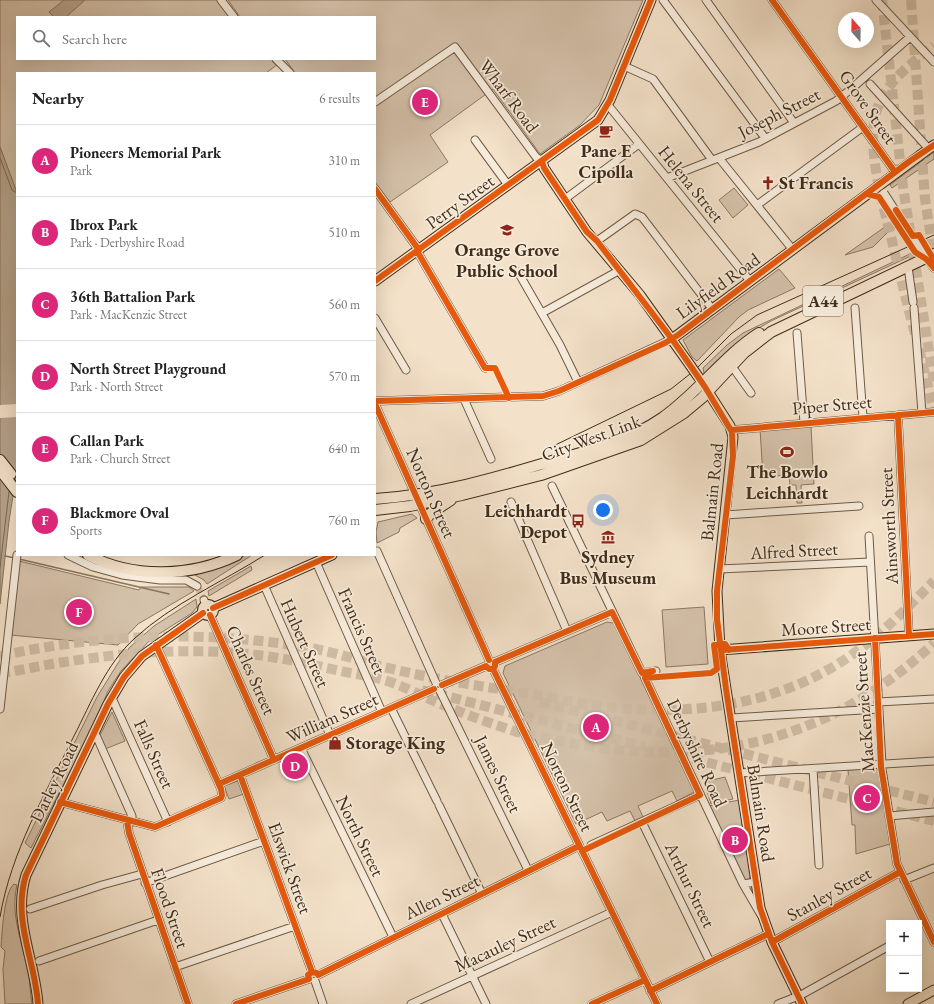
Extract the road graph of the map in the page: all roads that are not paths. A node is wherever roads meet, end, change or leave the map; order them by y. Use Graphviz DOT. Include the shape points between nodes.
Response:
graph roads {
  1 [pos="221,0"];
  2 [pos="651,0"];
  3 [pos="664,0"];
  4 [pos="706,0"];
  5 [pos="772,0"];
  6 [pos="876,0"];
  7 [pos="233,16"];
  8 [pos="910,36"];
  9 [pos="277,60"];
  10 [pos="934,62"];
  11 [pos="624,66"];
  12 [pos="289,72"];
  13 [pos="870,84"];
  14 [pos="842,97"];
  15 [pos="376,101"];
  16 [pos="608,105"];
  17 [pos="794,124"];
  18 [pos="864,128"];
  19 [pos="765,138"];
  20 [pos="475,140"];
  21 [pos="639,144"];
  22 [pos="931,147"];
  23 [pos="719,158"];
  24 [pos="712,160"];
  25 [pos="542,161"];
  26 [pos="896,172"];
  27 [pos="667,178"];
  28 [pos="508,185"];
  29 [pos="882,189"];
  30 [pos="376,190"];
  31 [pos="567,198"];
  32 [pos="757,206"];
  33 [pos="597,241"];
  34 [pos="934,248"];
  35 [pos="793,250"];
  36 [pos="418,251"];
  37 [pos="926,254"];
  38 [pos="908,267"];
  39 [pos="934,268"];
  40 [pos="620,270"];
  41 [pos="518,272"];
  42 [pos="376,280"];
  43 [pos="750,281"];
  44 [pos="855,308"];
  45 [pos="714,310"];
  46 [pos="542,313"];
  47 [pos="376,320"];
  48 [pos="797,333"];
  49 [pos="672,339"];
  50 [pos="731,365"];
  51 [pos="485,368"];
  52 [pos="406,370"];
  53 [pos="578,382"];
  54 [pos="703,384"];
  55 [pos="751,393"];
  56 [pos="464,399"];
  57 [pos="376,401"];
  58 [pos="376,406"];
  59 [pos="934,412"];
  60 [pos="922,413"];
  61 [pos="898,415"];
  62 [pos="863,418"];
  63 [pos="804,423"];
  64 [pos="732,430"];
  65 [pos="491,459"];
  66 [pos="0,460"];
  67 [pos="0,470"];
  68 [pos="16,481"];
  69 [pos="552,486"];
  70 [pos="16,491"];
  71 [pos="415,494"];
  72 [pos="454,497"];
  73 [pos="376,499"];
  74 [pos="510,502"];
  75 [pos="419,504"];
  76 [pos="859,506"];
  77 [pos="397,507"];
  78 [pos="376,510"];
  79 [pos="725,515"];
  80 [pos="376,518"];
  81 [pos="426,519"];
  82 [pos="869,536"];
  83 [pos="377,550"];
  84 [pos="17,556"];
  85 [pos="70,556"];
  86 [pos="91,556"];
  87 [pos="105,556"];
  88 [pos="218,556"];
  89 [pos="234,556"];
  90 [pos="330,556"];
  91 [pos="316,562"];
  92 [pos="870,562"];
  93 [pos="719,569"];
  94 [pos="264,585"];
  95 [pos="197,586"];
  96 [pos="207,608"];
  97 [pos="612,612"];
  98 [pos="567,631"];
  99 [pos="934,634"];
  100 [pos="909,636"];
  101 [pos="875,638"];
  102 [pos="156,645"];
  103 [pos="720,650"];
  104 [pos="491,664"];
  105 [pos="656,671"];
  106 [pos="645,678"];
  107 [pos="438,687"];
  108 [pos="112,698"];
  109 [pos="934,699"];
  110 [pos="879,706"];
  111 [pos="392,708"];
  112 [pos="0,709"];
  113 [pos="382,712"];
  114 [pos="731,718"];
  115 [pos="95,733"];
  116 [pos="330,735"];
  117 [pos="301,748"];
  118 [pos="274,760"];
  119 [pos="934,761"];
  120 [pos="882,766"];
  121 [pos="813,769"];
  122 [pos="740,773"];
  123 [pos="240,775"];
  124 [pos="219,784"];
  125 [pos="700,795"];
  126 [pos="60,802"];
  127 [pos="934,812"];
  128 [pos="889,816"];
  129 [pos="130,822"];
  130 [pos="168,822"];
  131 [pos="642,822"];
  132 [pos="264,841"];
  133 [pos="591,845"];
  134 [pos="579,846"];
  135 [pos="819,865"];
  136 [pos="934,868"];
  137 [pos="528,870"];
  138 [pos="900,872"];
  139 [pos="142,874"];
  140 [pos="904,880"];
  141 [pos="756,882"];
  142 [pos="146,883"];
  143 [pos="743,884"];
  144 [pos="482,894"];
  145 [pos="30,909"];
  146 [pos="612,912"];
  147 [pos="442,914"];
  148 [pos="762,917"];
  149 [pos="158,920"];
  150 [pos="295,926"];
  151 [pos="926,926"];
  152 [pos="922,928"];
  153 [pos="393,937"];
  154 [pos="770,938"];
  155 [pos="934,942"];
  156 [pos="886,948"];
  157 [pos="39,961"];
  158 [pos="710,962"];
  159 [pos="175,967"];
  160 [pos="472,976"];
  161 [pos="313,977"];
  162 [pos="645,980"];
  163 [pos="934,990"];
  164 [pos="650,991"];
  165 [pos="800,1000"];
  166 [pos="254,1001"];
  167 [pos="38,1004"];
  168 [pos="188,1004"];
  169 [pos="236,1004"];
  170 [pos="323,1004"];
  171 [pos="410,1004"];
  172 [pos="486,1004"];
  173 [pos="592,1004"];
  174 [pos="657,1004"];
  175 [pos="778,1004"];
  176 [pos="908,1004"];
  1 -- 7 [label="street"];
  2 -- 11 [label="main road"];
  3 -- 19 [label="street"];
  4 -- 17 [label="street"];
  5 -- 14 [label="street, Grove Street"];
  6 -- 8 [label="street"];
  8 -- 10 [label="street"];
  8 -- 14 [label="street, Joseph Street"];
  9 -- 12 [label="street"];
  11 -- 16 [label="main road"];
  11 -- 24 [label="street" via="653,79"];
  13 -- 22 [label="street"];
  14 -- 17 [label="street, Joseph Street"];
  14 -- 18 [label="street, Grove Street"];
  15 -- 25 [label="street, Wharf Road" via="455,47 536,158"];
  16 -- 21 [label="street, Helena Street"];
  16 -- 25 [label="main road" via="594,123"];
  17 -- 19 [label="street, Joseph Street"];
  18 -- 26 [label="street, Grove Street"];
  18 -- 32 [label="street"];
  19 -- 23 [label="street, Joseph Street"];
  20 -- 28 [label="street"];
  21 -- 27 [label="street, Helena Street"];
  21 -- 31 [label="street"];
  22 -- 26 [label="main road, Lilyfield Road"];
  23 -- 24 [label="street, Joseph Street"];
  23 -- 32 [label="street"];
  24 -- 27 [label="street, Joseph Street"];
  25 -- 28 [label="main road, Perry Street"];
  25 -- 31 [label="main road, Balmain Road" via="544,168"];
  26 -- 29 [label="main road, Lilyfield Road"];
  27 -- 43 [label="street, Helena Street"];
  28 -- 36 [label="main road, Perry Street"];
  29 -- 35 [label="main road, Lilyfield Road"];
  29 -- 37 [label="street, bridge"];
  30 -- 36 [label="street"];
  31 -- 33 [label="main road, Balmain Road" via="587,232"];
  32 -- 35 [label="street"];
  33 -- 40 [label="main road, Balmain Road"];
  33 -- 45 [label="street" via="635,214 642,217"];
  34 -- 37 [label="highway, City West Link / A44"];
  35 -- 43 [label="main road, Lilyfield Road"];
  36 -- 42 [label="main road, Perry Street"];
  36 -- 51 [label="street"];
  37 -- 38 [label="highway, City West Link / A44"];
  37 -- 39 [label="street"];
  37 -- 54 [label="highway, City West Link / A44" via="766,328 742,345"];
  38 -- 50 [label="highway, City West Link / A44" via="778,327 761,338"];
  38 -- 60 [label="street"];
  40 -- 46 [label="street"];
  40 -- 49 [label="main road, Balmain Road"];
  41 -- 46 [label="street"];
  43 -- 45 [label="main road, Lilyfield Road"];
  44 -- 62 [label="street"];
  45 -- 49 [label="main road, Lilyfield Road"];
  46 -- 53 [label="street"];
  47 -- 52 [label="street"];
  48 -- 63 [label="street"];
  49 -- 53 [label="street, Lilyfield Road"];
  49 -- 54 [label="main road, Balmain Road, bridge"];
  50 -- 54 [label="highway, City West Link / A44"];
  50 -- 55 [label="street"];
  53 -- 56 [label="street, Lilyfield Road" via="543,396"];
  54 -- 64 [label="main road, Balmain Road"];
  54 -- 71 [label="highway, City West Link / A44" via="665,416 624,438 512,474"];
  54 -- 72 [label="highway, City West Link / A44" via="672,422 631,444 541,474"];
  56 -- 57 [label="street, Lilyfield Road"];
  56 -- 65 [label="street"];
  58 -- 71 [label="street, Norton Street"];
  59 -- 60 [label="street, Piper Street"];
  60 -- 61 [label="street, Piper Street"];
  61 -- 62 [label="street, Piper Street"];
  61 -- 100 [label="street, Ainsworth Street"];
  62 -- 63 [label="street, Piper Street"];
  63 -- 64 [label="street, Piper Street"];
  64 -- 79 [label="main road, Balmain Road" via="733,456"];
  66 -- 68 [label="highway"];
  67 -- 70 [label="highway"];
  69 -- 97 [label="street"];
  71 -- 73 [label="highway, City West Link / A44"];
  71 -- 75 [label="street, Norton Street"];
  72 -- 75 [label="highway, City West Link / A44"];
  72 -- 81 [label="highway"];
  74 -- 98 [label="street"];
  75 -- 77 [label="highway, City West Link / A44"];
  75 -- 81 [label="street, Norton Street"];
  76 -- 79 [label="street"];
  77 -- 78 [label="highway, City West Link / A44"];
  77 -- 80 [label="highway"];
  79 -- 93 [label="main road, Balmain Road"];
  81 -- 104 [label="street, Norton Street"];
  82 -- 92 [label="street, MacKenzie Street"];
  83 -- 107 [label="street, James Street"];
  84 -- 112 [label="street"];
  85 -- 95 [label="street" via="93,567 122,575 160,580 186,580"];
  86 -- 89 [label="highway" via="123,568 172,572 204,567"];
  87 -- 88 [label="highway" via="152,566 186,565"];
  90 -- 91 [label="main road, Darley Road"];
  91 -- 94 [label="main road, Darley Road"];
  91 -- 113 [label="street, Francis Street"];
  92 -- 93 [label="street, Alfred Street"];
  92 -- 101 [label="street, MacKenzie Street"];
  93 -- 103 [label="main road, Balmain Road" via="717,599"];
  94 -- 96 [label="main road, Darley Road"];
  94 -- 116 [label="street, Hubert Street"];
  96 -- 102 [label="main road, Darley Road"];
  96 -- 118 [label="street, Charles Street"];
  97 -- 98 [label="street, William Street"];
  97 -- 105 [label="street" via="642,673"];
  98 -- 104 [label="street, William Street"];
  99 -- 100 [label="main road, Moore Street"];
  100 -- 101 [label="main road, Moore Street"];
  101 -- 103 [label="main road, Moore Street"];
  101 -- 110 [label="street, MacKenzie Street"];
  102 -- 108 [label="main road, Darley Road" via="132,666"];
  102 -- 124 [label="street"];
  103 -- 114 [label="main road, Balmain Road"];
  104 -- 107 [label="street, William Street"];
  104 -- 134 [label="street, Norton Street"];
  106 -- 125 [label="street, Derbyshire Road"];
  107 -- 111 [label="street, William Street"];
  107 -- 137 [label="street, James Street"];
  108 -- 115 [label="main road, Darley Road"];
  108 -- 130 [label="street, Falls Street"];
  109 -- 110 [label="street"];
  110 -- 114 [label="street"];
  110 -- 120 [label="street, MacKenzie Street"];
  111 -- 113 [label="street, William Street"];
  111 -- 144 [label="street"];
  113 -- 116 [label="street, William Street"];
  114 -- 122 [label="main road, Balmain Road"];
  115 -- 126 [label="main road, Darley Road"];
  115 -- 129 [label="street, Flood Street" via="132,816"];
  116 -- 117 [label="street, William Street"];
  117 -- 118 [label="street, William Street"];
  117 -- 153 [label="street, North Street"];
  118 -- 123 [label="street, William Street"];
  119 -- 120 [label="street"];
  120 -- 121 [label="street"];
  120 -- 128 [label="street, MacKenzie Street"];
  121 -- 122 [label="street"];
  121 -- 135 [label="street"];
  122 -- 141 [label="main road, Balmain Road"];
  123 -- 124 [label="street, William Street"];
  123 -- 132 [label="street, Elswick Street"];
  124 -- 130 [label="street" via="222,795 216,801"];
  125 -- 131 [label="street"];
  125 -- 143 [label="street, Derbyshire Road"];
  126 -- 129 [label="street"];
  126 -- 167 [label="main road, Darley Road" via="26,875 21,897 21,917"];
  127 -- 128 [label="street"];
  128 -- 138 [label="street, MacKenzie Street"];
  129 -- 130 [label="street" via="154,827"];
  129 -- 139 [label="street, Flood Street" via="128,834"];
  131 -- 133 [label="street"];
  131 -- 158 [label="street, Arthur Street"];
  132 -- 142 [label="street"];
  132 -- 150 [label="street, Elswick Street"];
  134 -- 137 [label="street, Allen Street"];
  134 -- 146 [label="street, Norton Street"];
  136 -- 140 [label="street"];
  137 -- 144 [label="street, Allen Street"];
  138 -- 140 [label="street, MacKenzie Street"];
  138 -- 154 [label="street, Stanley Street"];
  139 -- 142 [label="street, Flood Street"];
  139 -- 145 [label="street"];
  140 -- 151 [label="street, MacKenzie Street"];
  141 -- 143 [label="street"];
  141 -- 148 [label="main road, Balmain Road"];
  142 -- 149 [label="street, Flood Street"];
  143 -- 148 [label="street, Derbyshire Road"];
  144 -- 147 [label="street, Allen Street"];
  146 -- 160 [label="street, Macauley Street"];
  146 -- 162 [label="street, Norton Street"];
  147 -- 153 [label="street, Allen Street"];
  147 -- 160 [label="street"];
  148 -- 154 [label="main road, Balmain Road"];
  149 -- 157 [label="street"];
  149 -- 159 [label="street, Flood Street"];
  150 -- 159 [label="street"];
  150 -- 161 [label="street, Elswick Street"];
  151 -- 152 [label="street"];
  151 -- 155 [label="street, MacKenzie Street"];
  153 -- 161 [label="street, Allen Street"];
  154 -- 158 [label="street, Stanley Street"];
  154 -- 165 [label="main road, Balmain Road"];
  156 -- 165 [label="street"];
  158 -- 164 [label="street, Stanley Street"];
  159 -- 168 [label="street, Flood Street"];
  160 -- 171 [label="street, Macauley Street"];
  160 -- 172 [label="street"];
  161 -- 166 [label="street, Allen Street"];
  161 -- 170 [label="street, Elswick Street"];
  162 -- 164 [label="street, Norton Street"];
  162 -- 173 [label="street"];
  163 -- 176 [label="main road"];
  164 -- 174 [label="street, Norton Street"];
  165 -- 175 [label="street"];
  166 -- 169 [label="street, Allen Street"];
}
